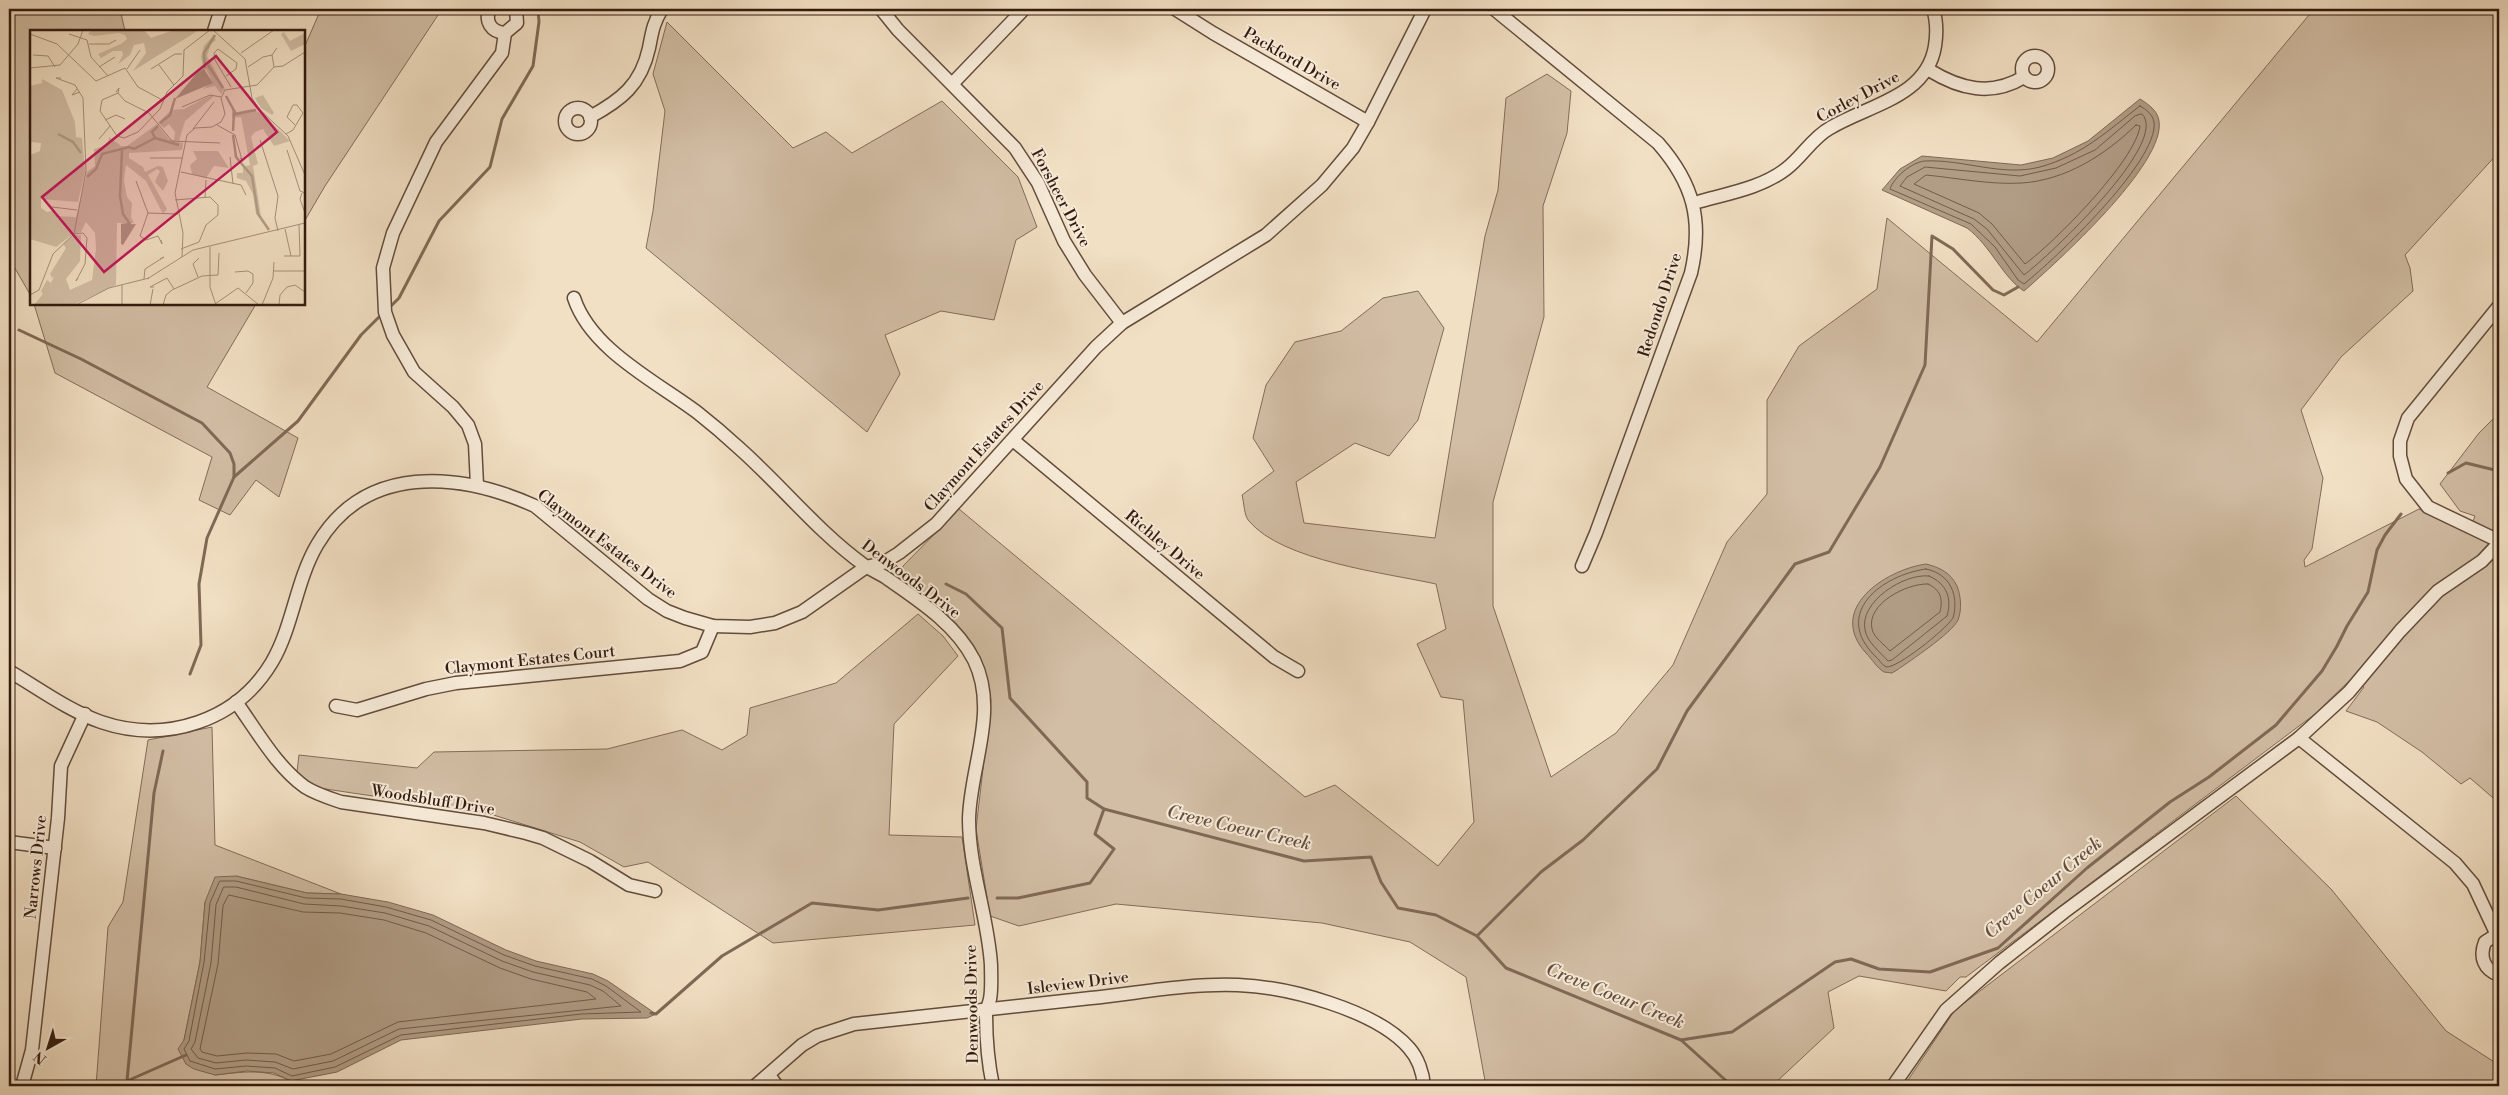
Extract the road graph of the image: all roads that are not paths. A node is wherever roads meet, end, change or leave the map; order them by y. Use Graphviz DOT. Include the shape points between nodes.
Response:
graph roads {
  1 [pos="221,9"];
  2 [pos="490,9"];
  3 [pos="516,9"];
  4 [pos="662,9"];
  5 [pos="881,9"];
  6 [pos="1024,9"];
  7 [pos="1175,9"];
  8 [pos="1425,9"];
  9 [pos="1494,9"];
  10 [pos="1933,9"];
  11 [pos="214,30"];
  12 [pos="505,32"];
  13 [pos="1929,70"];
  14 [pos="2024,77"];
  15 [pos="953,83"];
  16 [pos="590,117"];
  17 [pos="1368,122"];
  18 [pos="1694,203"];
  19 [pos="574,298"];
  20 [pos="2499,306"];
  21 [pos="1122,323"];
  22 [pos="1013,440"];
  23 [pos="476,485"];
  24 [pos="2499,542"];
  25 [pos="1582,566"];
  26 [pos="866,567"];
  27 [pos="713,626"];
  28 [pos="9,671"];
  29 [pos="1298,671"];
  30 [pos="236,702"];
  31 [pos="336,706"];
  32 [pos="84,714"];
  33 [pos="2299,738"];
  34 [pos="9,842"];
  35 [pos="55,848"];
  36 [pos="656,891"];
  37 [pos="2498,933"];
  38 [pos="2499,975"];
  39 [pos="986,1010"];
  40 [pos="769,1075"];
  41 [pos="22,1086"];
  42 [pos="755,1086"];
  43 [pos="777,1086"];
  44 [pos="993,1086"];
  45 [pos="1424,1086"];
  46 [pos="1893,1086"];
  1 -- 11 [label="street"];
  2 -- 12 [label="street" via="488,19 492,28"];
  3 -- 12 [label="street" via="517,23"];
  4 -- 16 [label="street" via="650,32 649,48 634,85"];
  5 -- 15 [label="street, Forsheer Drive"];
  6 -- 15 [label="street"];
  7 -- 17 [label="street, Packford Drive"];
  8 -- 17 [label="street, Claymont Estates Drive"];
  9 -- 18 [label="street, Redondo Drive" via="1658,143 1679,171"];
  10 -- 13 [label="street" via="1937,31"];
  12 -- 23 [label="street" via="502,53 436,142 400,216 384,268 385,312 393,335 414,372 468,425 475,444"];
  13 -- 14 [label="street" via="1951,82 1978,89 1997,89"];
  13 -- 18 [label="street, Corley Drive" via="1900,95 1827,129 1796,160 1769,179"];
  15 -- 21 [label="street, Forsheer Drive" via="1000,131 1027,165 1064,241"];
  17 -- 21 [label="street, Claymont Estates Drive" via="1327,180 1286,220"];
  18 -- 25 [label="street, Redondo Drive" via="1697,239 1691,274"];
  19 -- 26 [label="street, Denwoods Drive" via="590,327 612,350 740,448 822,531"];
  20 -- 24 [label="street" via="2408,418 2400,441 2400,456 2406,479 2428,507"];
  21 -- 22 [label="street, Claymont Estates Drive" via="1096,347"];
  22 -- 26 [label="street, Claymont Estates Drive" via="936,524 883,563"];
  22 -- 29 [label="street, Richley Drive" via="1274,657"];
  23 -- 27 [label="street, Claymont Estates Drive" via="535,506 667,611"];
  23 -- 30 [label="street, Claymont Estates Drive" via="412,481 374,492 345,512 317,545 273,661"];
  24 -- 33 [label="street" via="2482,560 2438,591 2350,692"];
  26 -- 27 [label="street, Claymont Estates Drive" via="802,612 775,623 750,627"];
  26 -- 39 [label="street, Denwoods Drive" via="884,576 942,620 968,649 980,677 984,722 972,788 970,834 991,965 990,998"];
  27 -- 31 [label="street, Claymont Estates Court" via="702,652 680,662 456,683 356,710"];
  28 -- 32 [label="street, Claymont Estates Drive"];
  30 -- 32 [label="street, Claymont Estates Drive" via="199,723 157,731 117,726"];
  30 -- 36 [label="street, Woodsbluff Drive" via="284,767 306,788 322,796 341,802 518,831 567,849 629,885"];
  32 -- 35 [label="street, Narrows Drive" via="61,766"];
  33 -- 37 [label="street" via="2455,863 2473,884"];
  33 -- 46 [label="street" via="1999,963 1946,1010"];
  34 -- 35 [label="street"];
  35 -- 41 [label="street, Narrows Drive" via="32,1050"];
  37 -- 38 [label="street" via="2485,942 2482,955 2487,968"];
  39 -- 40 [label="street, Isleview Drive" via="854,1024 835,1029 802,1046"];
  39 -- 44 [label="street, Denwoods Drive" via="989,1070"];
  39 -- 45 [label="street, Isleview Drive" via="1191,987 1263,987 1335,1005 1381,1026 1410,1049"];
  40 -- 42 [label="street, Isleview Drive"];
  40 -- 43 [label="street"];
}
